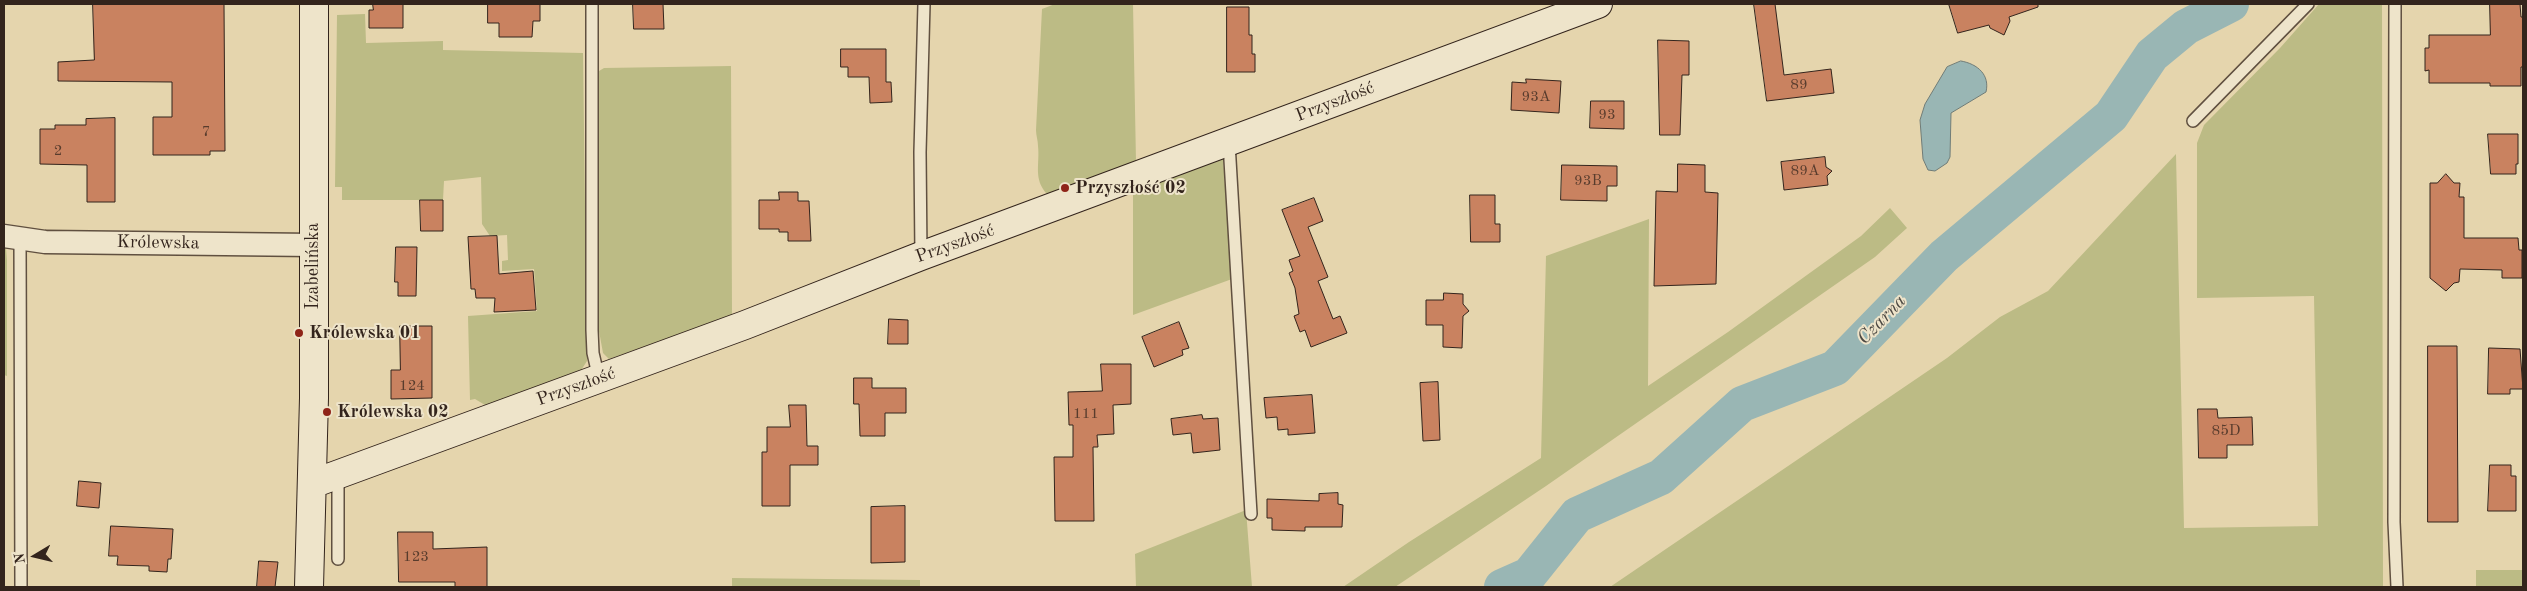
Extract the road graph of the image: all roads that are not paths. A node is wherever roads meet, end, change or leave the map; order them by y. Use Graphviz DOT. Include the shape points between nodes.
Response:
graph roads {
  1 [pos="314,4"];
  2 [pos="592,4"];
  3 [pos="924,4"];
  4 [pos="1598,4"];
  5 [pos="2308,4"];
  6 [pos="2396,4"];
  7 [pos="2193,121"];
  8 [pos="1229,143"];
  9 [pos="12,238"];
  10 [pos="314,245"];
  11 [pos="921,256"];
  12 [pos="599,379"];
  13 [pos="338,473"];
  14 [pos="312,484"];
  15 [pos="1251,514"];
  16 [pos="338,559"];
  17 [pos="21,587"];
  18 [pos="309,587"];
  19 [pos="2397,587"];
  1 -- 10 [label="street, Izabelińska"];
  2 -- 12 [label="lane" via="592,330"];
  3 -- 11 [label="lane"];
  4 -- 8 [label="street, Przyszłość"];
  5 -- 7 [label="lane"];
  6 -- 19 [label="lane" via="2394,522"];
  8 -- 11 [label="street, Przyszłość"];
  8 -- 15 [label="lane"];
  9 -- 10 [label="street, Królewska" via="45,242"];
  9 -- 17 [label="lane"];
  10 -- 14 [label="street, Izabelińska"];
  11 -- 12 [label="street, Przyszłość"];
  12 -- 13 [label="street, Przyszłość"];
  13 -- 14 [label="street, Przyszłość"];
  13 -- 16 [label="lane"];
  14 -- 18 [label="street, Izabelińska"];
}
